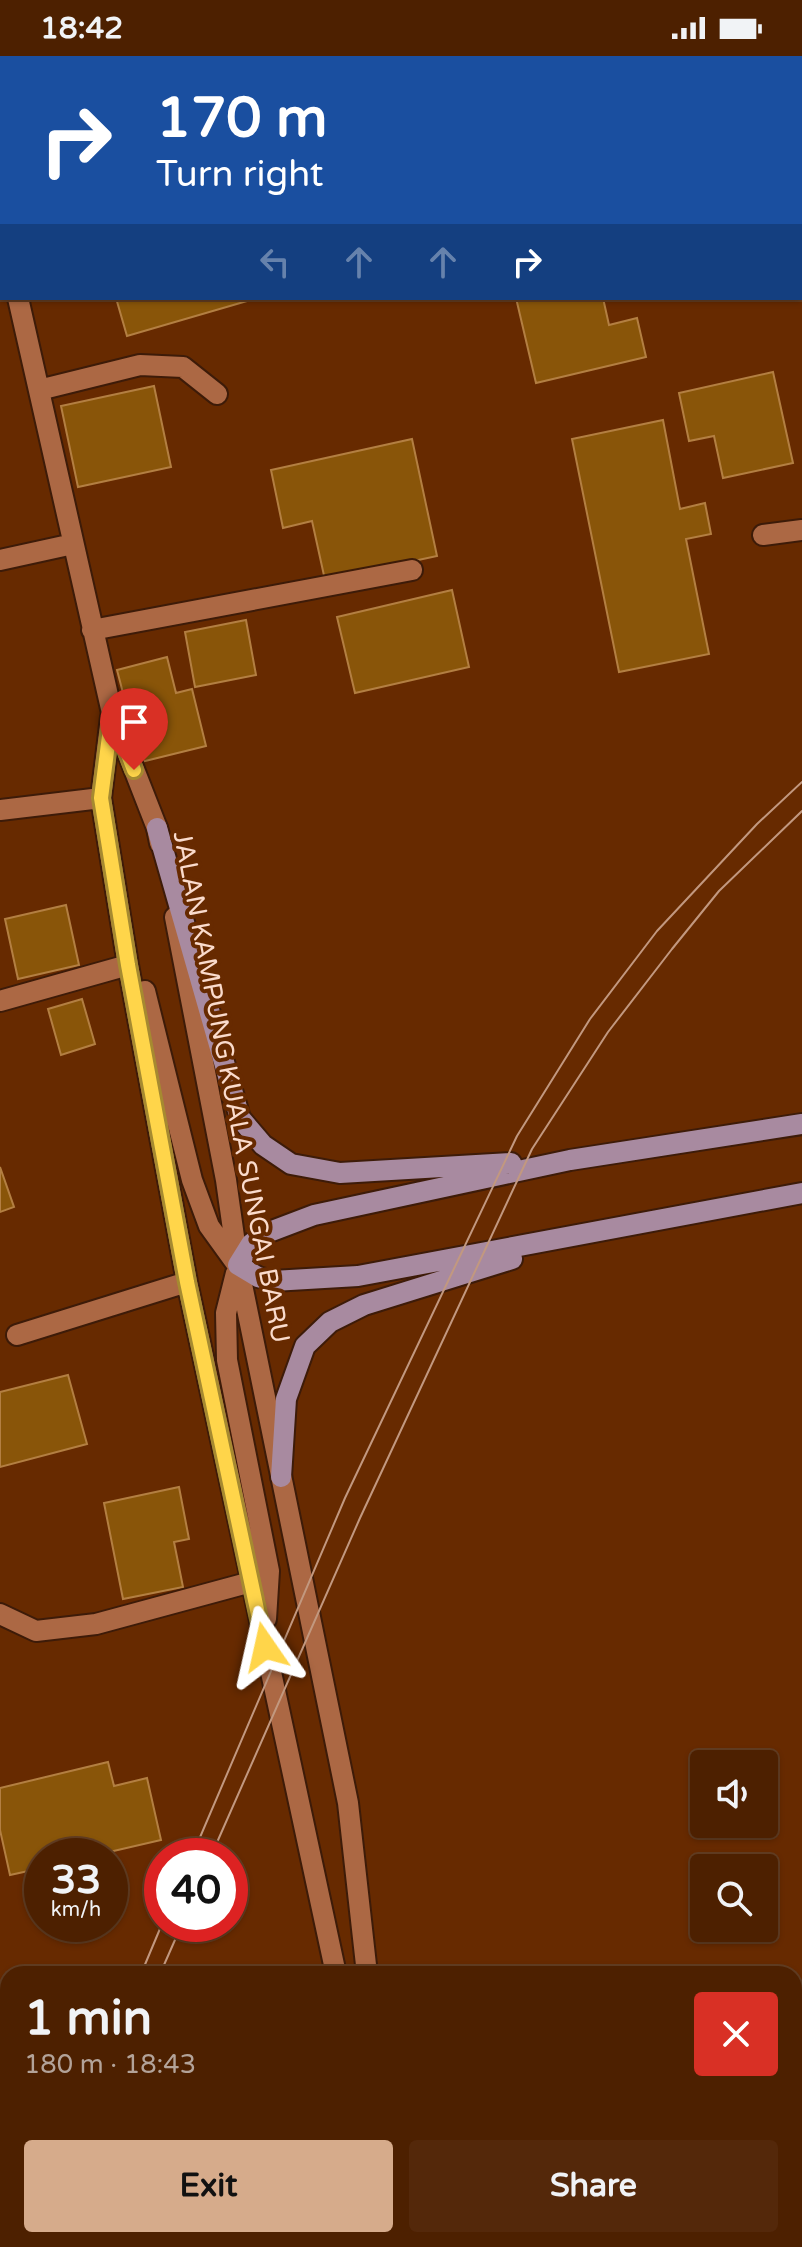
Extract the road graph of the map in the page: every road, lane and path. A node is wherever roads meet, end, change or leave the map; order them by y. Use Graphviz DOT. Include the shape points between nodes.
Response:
graph roads {
  1 [pos="18,300"];
  2 [pos="39,390"];
  3 [pos="217,394"];
  4 [pos="802,530"];
  5 [pos="763,535"];
  6 [pos="73,544"];
  7 [pos="0,560"];
  8 [pos="412,570"];
  9 [pos="92,630"];
  10 [pos="112,713"];
  11 [pos="101,798"];
  12 [pos="0,810"];
  13 [pos="157,828"];
  14 [pos="118,898"];
  15 [pos="128,965"];
  16 [pos="0,1001"];
  17 [pos="802,1124"];
  18 [pos="570,1160"];
  19 [pos="802,1193"];
  20 [pos="604,1231"];
  21 [pos="238,1265"];
  22 [pos="187,1282"];
  23 [pos="17,1335"];
  24 [pos="281,1477"];
  25 [pos="251,1582"];
  26 [pos="0,1614"];
  27 [pos="265,1647"];
  28 [pos="334,1966"];
  29 [pos="366,1966"];
  1 -- 2 [label="street, JALAN KAMPUNG KUALA SUNGAI BARU"];
  2 -- 3 [label="street" via="140,365 183,367"];
  2 -- 6 [label="street, JALAN KAMPUNG KUALA SUNGAI BARU"];
  4 -- 5 [label="street"];
  6 -- 7 [label="street"];
  6 -- 9 [label="street, JALAN KAMPUNG KUALA SUNGAI BARU"];
  8 -- 9 [label="street"];
  9 -- 10 [label="street, JALAN KAMPUNG KUALA SUNGAI BARU"];
  10 -- 11 [label="street, JALAN KAMPUNG KUALA SUNGAI BARU"];
  10 -- 13 [label="street, JALAN KAMPUNG KUALA SUNGAI BARU"];
  11 -- 12 [label="street"];
  11 -- 14 [label="street, JALAN KAMPUNG KUALA SUNGAI BARU"];
  13 -- 18 [label="main road" via="240,1118 263,1145 291,1164 340,1173"];
  13 -- 21 [label="street, JALAN KAMPUNG KUALA SUNGAI BARU"];
  14 -- 15 [label="street, JALAN KAMPUNG KUALA SUNGAI BARU"];
  14 -- 21 [label="street" via="192,1180 209,1226"];
  15 -- 16 [label="street"];
  15 -- 22 [label="street, JALAN KAMPUNG KUALA SUNGAI BARU"];
  17 -- 18 [label="main road"];
  18 -- 21 [label="main road" via="314,1215 264,1234"];
  19 -- 20 [label="main road"];
  20 -- 21 [label="main road" via="358,1276 273,1281"];
  20 -- 24 [label="main road" via="364,1305 330,1322 305,1346 286,1399"];
  21 -- 24 [label="street, JALAN KAMPUNG KUALA SUNGAI BARU"];
  21 -- 27 [label="street" via="226,1313 227,1360 269,1571"];
  22 -- 23 [label="street"];
  22 -- 25 [label="street, JALAN KAMPUNG KUALA SUNGAI BARU"];
  24 -- 29 [label="street, JALAN KAMPUNG KUALA SUNGAI BARU" via="348,1803"];
  25 -- 26 [label="street" via="96,1624 36,1631"];
  25 -- 27 [label="street, JALAN KAMPUNG KUALA SUNGAI BARU"];
  27 -- 28 [label="street, JALAN KAMPUNG KUALA SUNGAI BARU"];
}
